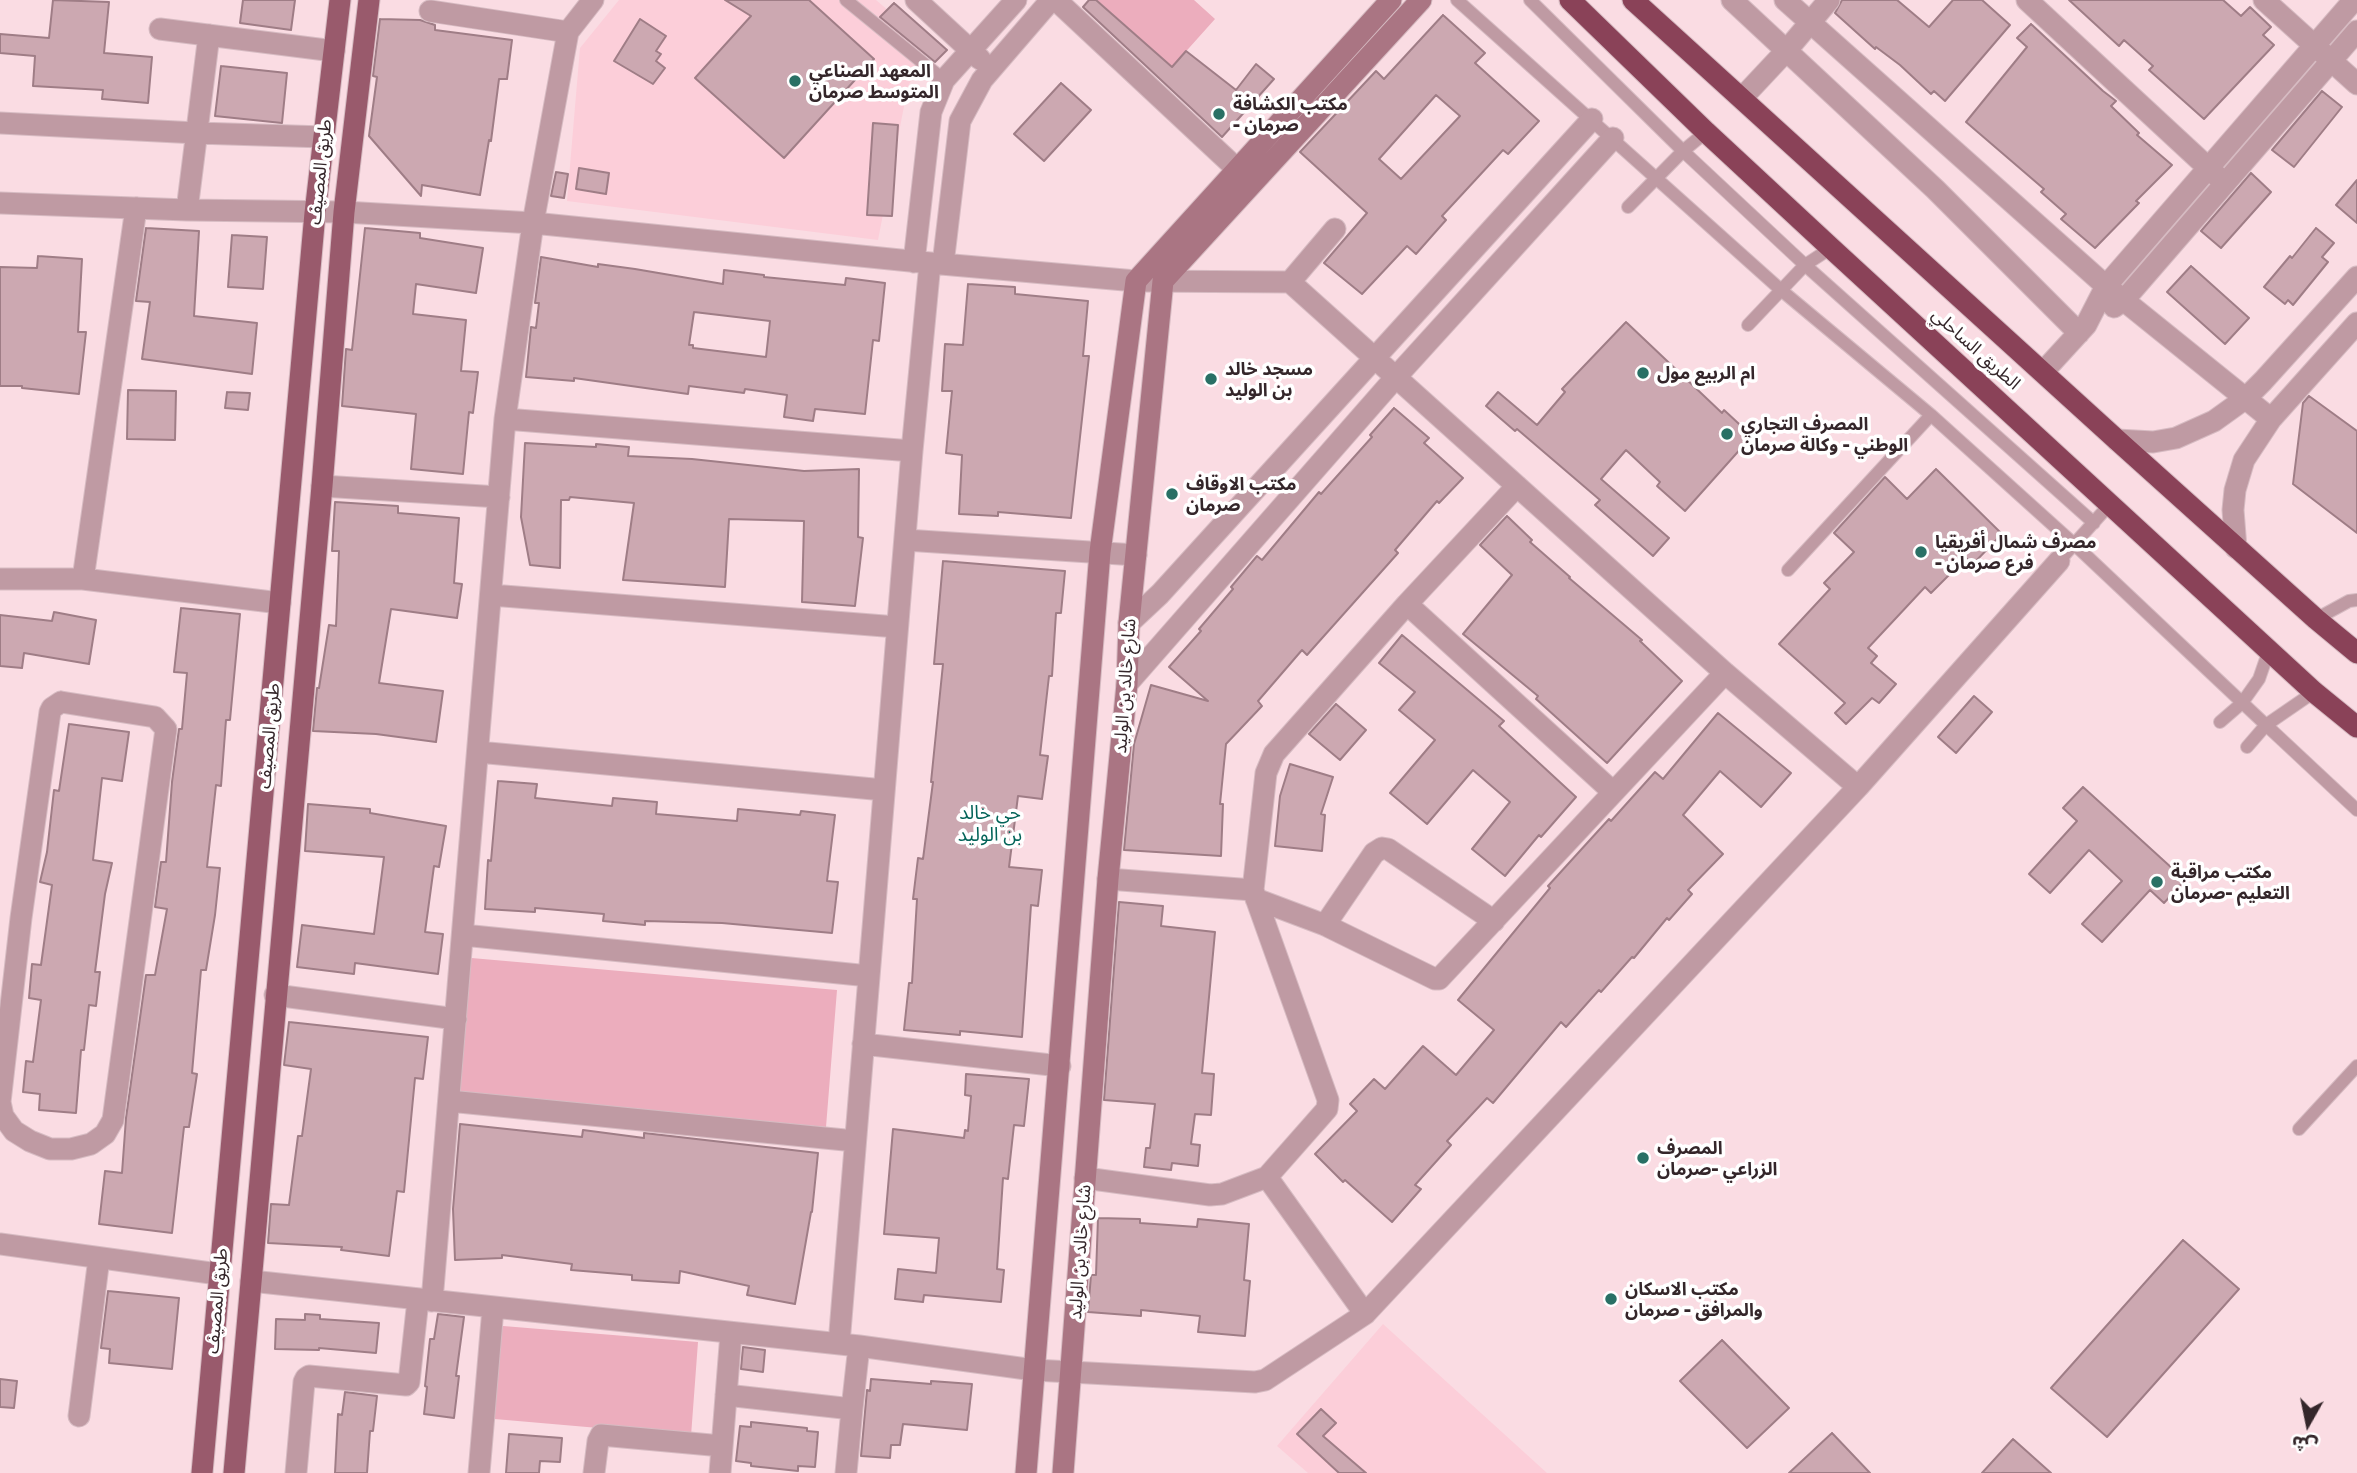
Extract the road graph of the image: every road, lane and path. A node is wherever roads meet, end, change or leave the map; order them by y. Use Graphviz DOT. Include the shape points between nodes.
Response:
graph roads {
  1 [pos="340,0"];
  2 [pos="369,0"];
  3 [pos="593,0"];
  4 [pos="846,0"];
  5 [pos="916,0"];
  6 [pos="1016,0"];
  7 [pos="1054,0"];
  8 [pos="1421,0"];
  9 [pos="1457,0"];
  10 [pos="1530,0"];
  11 [pos="1570,0"];
  12 [pos="1633,0"];
  13 [pos="1732,0"];
  14 [pos="1785,0"];
  15 [pos="1829,0"];
  16 [pos="2027,0"];
  17 [pos="2354,0"];
  18 [pos="2273,3"];
  19 [pos="1385,6"];
  20 [pos="430,11"];
  21 [pos="1810,22"];
  22 [pos="1397,28"];
  23 [pos="160,29"];
  24 [pos="2357,31"];
  25 [pos="568,32"];
  26 [pos="209,35"];
  27 [pos="2314,45"];
  28 [pos="970,50"];
  29 [pos="1787,50"];
  30 [pos="334,51"];
  31 [pos="2332,61"];
  32 [pos="992,70"];
  33 [pos="944,80"];
  34 [pos="2357,85"];
  35 [pos="1742,98"];
  36 [pos="1592,119"];
  37 [pos="0,123"];
  38 [pos="1706,132"];
  39 [pos="197,133"];
  40 [pos="324,137"];
  41 [pos="1613,138"];
  42 [pos="1683,151"];
  43 [pos="2208,167"];
  44 [pos="1238,170"];
  45 [pos="1657,177"];
  46 [pos="2224,182"];
  47 [pos="0,203"];
  48 [pos="1628,207"];
  49 [pos="136,208"];
  50 [pos="187,211"];
  51 [pos="344,212"];
  52 [pos="315,213"];
  53 [pos="533,223"];
  54 [pos="1335,229"];
  55 [pos="1831,248"];
  56 [pos="929,263"];
  57 [pos="1805,265"];
  58 [pos="2357,277"];
  59 [pos="1136,281"];
  60 [pos="1163,281"];
  61 [pos="1290,282"];
  62 [pos="2106,286"];
  63 [pos="1782,290"];
  64 [pos="2124,300"];
  65 [pos="2357,323"];
  66 [pos="1748,324"];
  67 [pos="2083,329"];
  68 [pos="1374,358"];
  69 [pos="2043,372"];
  70 [pos="1395,377"];
  71 [pos="2246,398"];
  72 [pos="1931,415"];
  73 [pos="505,419"];
  74 [pos="2271,419"];
  75 [pos="2117,440"];
  76 [pos="912,451"];
  77 [pos="322,486"];
  78 [pos="1517,486"];
  79 [pos="499,497"];
  80 [pos="2111,503"];
  81 [pos="2094,523"];
  82 [pos="905,540"];
  83 [pos="2074,544"];
  84 [pos="2236,548"];
  85 [pos="1100,552"];
  86 [pos="1136,555"];
  87 [pos="2059,561"];
  88 [pos="1788,570"];
  89 [pos="0,579"];
  90 [pos="83,579"];
  91 [pos="1160,594"];
  92 [pos="491,595"];
  93 [pos="2357,600"];
  94 [pos="280,603"];
  95 [pos="1407,604"];
  96 [pos="1184,616"];
  97 [pos="2316,620"];
  98 [pos="1129,623"];
  99 [pos="897,627"];
  100 [pos="2269,650"];
  101 [pos="2357,653"];
  102 [pos="1725,673"];
  103 [pos="1127,684"];
  104 [pos="2314,692"];
  105 [pos="2242,703"];
  106 [pos="2220,722"];
  107 [pos="2266,725"];
  108 [pos="2357,726"];
  109 [pos="2247,747"];
  110 [pos="478,752"];
  111 [pos="1858,787"];
  112 [pos="884,790"];
  113 [pos="1614,792"];
  114 [pos="2357,810"];
  115 [pos="1108,879"];
  116 [pos="1254,895"];
  117 [pos="10,916"];
  118 [pos="1494,921"];
  119 [pos="1325,925"];
  120 [pos="463,935"];
  121 [pos="869,976"];
  122 [pos="275,995"];
  123 [pos="456,1019"];
  124 [pos="863,1044"];
  125 [pos="1059,1066"];
  126 [pos="2357,1066"];
  127 [pos="449,1101"];
  128 [pos="2299,1129"];
  129 [pos="855,1141"];
  130 [pos="1267,1177"];
  131 [pos="1085,1178"];
  132 [pos="0,1244"];
  133 [pos="99,1258"];
  134 [pos="218,1274"];
  135 [pos="251,1281"];
  136 [pos="425,1301"];
  137 [pos="493,1308"];
  138 [pos="1365,1314"];
  139 [pos="731,1333"];
  140 [pos="849,1345"];
  141 [pos="1034,1370"];
  142 [pos="1071,1371"];
  143 [pos="726,1395"];
  144 [pos="852,1409"];
  145 [pos="79,1416"];
  146 [pos="722,1446"];
  147 [pos="202,1473"];
  148 [pos="234,1473"];
  149 [pos="296,1473"];
  150 [pos="480,1473"];
  151 [pos="594,1473"];
  152 [pos="720,1473"];
  153 [pos="846,1473"];
  154 [pos="1026,1473"];
  155 [pos="1063,1473"];
  1 -- 30 [label="main road, طريق المصيف"];
  2 -- 51 [label="main road, طريق المصيف"];
  3 -- 25 [label="street"];
  4 -- 33 [label="lane"];
  5 -- 28 [label="street"];
  6 -- 28 [label="street"];
  7 -- 32 [label="street"];
  7 -- 44 [label="street"];
  8 -- 22 [label="street"];
  9 -- 36 [label="lane"];
  10 -- 42 [label="lane"];
  11 -- 38 [label="highway, الطريق الساحلي"];
  12 -- 35 [label="highway, الطريق الساحلي"];
  13 -- 29 [label="street"];
  14 -- 21 [label="street"];
  15 -- 21 [label="street"];
  16 -- 43 [label="street"];
  17 -- 27 [label="street"];
  18 -- 27 [label="street"];
  19 -- 22 [label="street"];
  19 -- 44 [label="street"];
  20 -- 25 [label="street"];
  21 -- 29 [label="street"];
  21 -- 62 [label="street"];
  22 -- 60 [label="street"];
  23 -- 26 [label="street"];
  24 -- 31 [label="street"];
  25 -- 53 [label="street"];
  26 -- 30 [label="street"];
  26 -- 39 [label="street"];
  27 -- 31 [label="street"];
  27 -- 43 [label="street"];
  28 -- 32 [label="street"];
  28 -- 33 [label="street"];
  29 -- 35 [label="street"];
  29 -- 67 [label="street"];
  30 -- 40 [label="main road, طريق المصيف"];
  31 -- 34 [label="street"];
  31 -- 46 [label="street"];
  32 -- 56 [label="street" via="960,121"];
  33 -- 56 [label="street" via="931,112"];
  35 -- 69 [label="highway, الطريق الساحلي"];
  36 -- 41 [label="lane"];
  36 -- 68 [label="street"];
  37 -- 39 [label="street"];
  38 -- 42 [label="lane"];
  38 -- 55 [label="highway, الطريق الساحلي"];
  39 -- 40 [label="street"];
  39 -- 50 [label="street"];
  40 -- 52 [label="main road, طريق المصيف"];
  41 -- 45 [label="lane"];
  41 -- 70 [label="street"];
  42 -- 45 [label="lane"];
  42 -- 57 [label="lane"];
  43 -- 46 [label="street"];
  43 -- 62 [label="street"];
  44 -- 59 [label="street"];
  45 -- 48 [label="lane"];
  45 -- 63 [label="lane"];
  46 -- 64 [label="street"];
  47 -- 49 [label="street"];
  49 -- 50 [label="street"];
  49 -- 90 [label="street"];
  50 -- 52 [label="street"];
  51 -- 52 [label="street"];
  51 -- 53 [label="street"];
  51 -- 77 [label="main road, طريق المصيف"];
  52 -- 94 [label="main road, طريق المصيف"];
  53 -- 56 [label="street"];
  53 -- 73 [label="street"];
  54 -- 61 [label="street"];
  55 -- 57 [label="lane"];
  55 -- 80 [label="highway, الطريق الساحلي"];
  56 -- 59 [label="street"];
  56 -- 76 [label="street"];
  57 -- 63 [label="lane"];
  57 -- 81 [label="lane"];
  58 -- 71 [label="street"];
  59 -- 60 [label="street"];
  59 -- 85 [label="street, شارع خالد بن الوليد"];
  60 -- 61 [label="street"];
  60 -- 86 [label="street, شارع خالد بن الوليد"];
  61 -- 68 [label="street"];
  62 -- 64 [label="street"];
  62 -- 67 [label="street"];
  63 -- 66 [label="lane"];
  63 -- 72 [label="lane"];
  64 -- 67 [label="street"];
  64 -- 71 [label="street"];
  65 -- 74 [label="street"];
  67 -- 69 [label="street"];
  68 -- 70 [label="street"];
  68 -- 91 [label="street"];
  69 -- 75 [label="highway, الطريق الساحلي"];
  70 -- 78 [label="street"];
  70 -- 96 [label="street"];
  71 -- 74 [label="street"];
  71 -- 75 [label="street" via="2214,421 2176,438"];
  72 -- 83 [label="lane"];
  72 -- 88 [label="lane"];
  73 -- 76 [label="street"];
  73 -- 79 [label="street"];
  74 -- 84 [label="street" via="2244,460 2235,490"];
  75 -- 84 [label="highway, الطريق الساحلي"];
  76 -- 82 [label="street"];
  77 -- 79 [label="street"];
  77 -- 122 [label="main road, طريق المصيف"];
  78 -- 95 [label="street"];
  78 -- 102 [label="street"];
  79 -- 92 [label="street"];
  80 -- 81 [label="lane"];
  80 -- 100 [label="highway, الطريق الساحلي"];
  81 -- 83 [label="lane"];
  82 -- 85 [label="street"];
  82 -- 99 [label="street"];
  83 -- 87 [label="lane"];
  83 -- 105 [label="lane"];
  84 -- 97 [label="highway, الطريق الساحلي"];
  85 -- 86 [label="street"];
  85 -- 125 [label="street, شارع خالد بن الوليد"];
  86 -- 98 [label="street, شارع خالد بن الوليد"];
  87 -- 111 [label="street"];
  89 -- 90 [label="street"];
  90 -- 94 [label="street"];
  91 -- 96 [label="street"];
  91 -- 98 [label="street"];
  92 -- 99 [label="street"];
  92 -- 110 [label="street"];
  93 -- 97 [label="lane"];
  94 -- 134 [label="main road, طريق المصيف"];
  95 -- 113 [label="street"];
  95 -- 116 [label="street" via="1269,760"];
  96 -- 103 [label="street"];
  97 -- 101 [label="highway, الطريق الساحلي"];
  98 -- 103 [label="street, شارع خالد بن الوليد"];
  99 -- 112 [label="street"];
  100 -- 104 [label="highway, الطريق الساحلي"];
  100 -- 105 [label="lane" via="2259,679"];
  102 -- 111 [label="street"];
  102 -- 113 [label="street"];
  103 -- 115 [label="street, شارع خالد بن الوليد"];
  104 -- 107 [label="lane"];
  104 -- 108 [label="highway, الطريق الساحلي"];
  105 -- 106 [label="lane"];
  105 -- 107 [label="lane"];
  107 -- 109 [label="lane"];
  107 -- 114 [label="lane"];
  110 -- 112 [label="street"];
  110 -- 120 [label="street"];
  111 -- 138 [label="street"];
  112 -- 121 [label="street"];
  113 -- 118 [label="street"];
  115 -- 116 [label="street"];
  115 -- 131 [label="street, شارع خالد بن الوليد"];
  116 -- 119 [label="street"];
  116 -- 130 [label="street" via="1329,1105"];
  117 -- 117 [label="street" via="52,708 61,702 155,717 166,729 113,1120 105,1134 91,1144 50,1149 14,1131 3,1116"];
  118 -- 119 [label="street" via="1439,979"];
  118 -- 119 [label="street" via="1382,848"];
  120 -- 121 [label="street"];
  120 -- 123 [label="street"];
  121 -- 124 [label="street"];
  122 -- 123 [label="street"];
  122 -- 135 [label="main road, طريق المصيف"];
  123 -- 127 [label="street"];
  124 -- 125 [label="street"];
  124 -- 129 [label="street"];
  125 -- 141 [label="street, شارع خالد بن الوليد"];
  126 -- 128 [label="lane"];
  127 -- 129 [label="street"];
  127 -- 136 [label="street"];
  129 -- 140 [label="street"];
  130 -- 131 [label="street" via="1216,1195"];
  130 -- 138 [label="street"];
  131 -- 142 [label="street, شارع خالد بن الوليد"];
  132 -- 133 [label="street"];
  133 -- 134 [label="street"];
  133 -- 145 [label="street"];
  134 -- 147 [label="main road, طريق المصيف"];
  135 -- 136 [label="street"];
  135 -- 148 [label="main road, طريق المصيف"];
  136 -- 137 [label="street"];
  136 -- 149 [label="street" via="406,1385 306,1378"];
  137 -- 139 [label="street"];
  137 -- 150 [label="street"];
  138 -- 142 [label="street" via="1265,1380"];
  139 -- 140 [label="street"];
  139 -- 143 [label="street"];
  140 -- 141 [label="street"];
  140 -- 144 [label="street"];
  141 -- 142 [label="street"];
  141 -- 154 [label="street, شارع خالد بن الوليد"];
  142 -- 155 [label="street, شارع خالد بن الوليد"];
  143 -- 144 [label="street"];
  143 -- 146 [label="street"];
  144 -- 153 [label="street"];
  146 -- 151 [label="street" via="601,1436"];
  146 -- 152 [label="street"];
}
